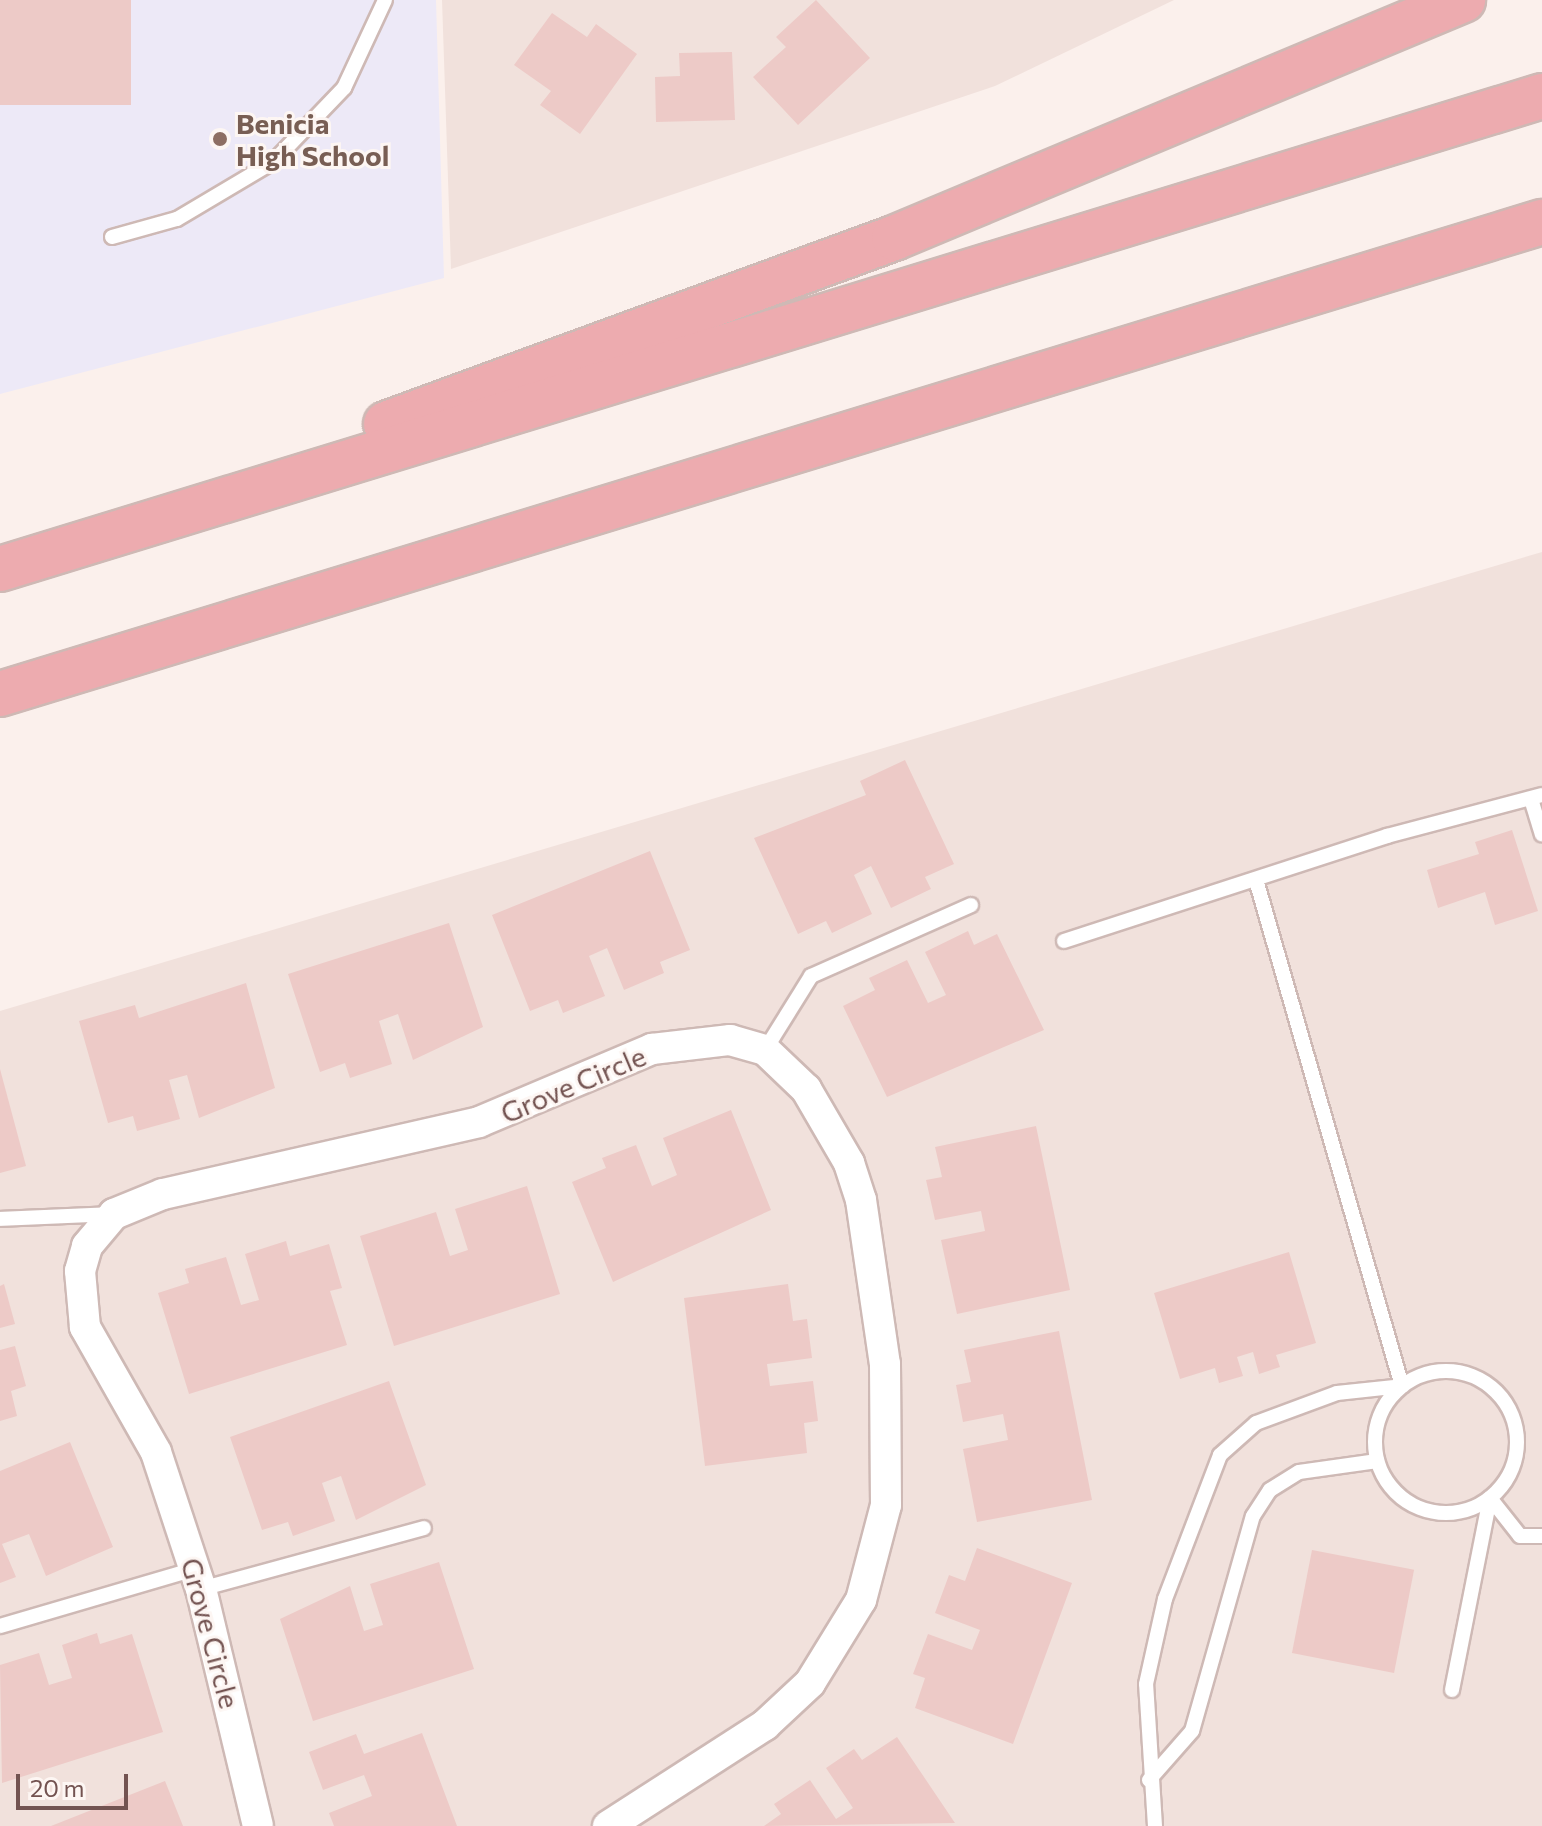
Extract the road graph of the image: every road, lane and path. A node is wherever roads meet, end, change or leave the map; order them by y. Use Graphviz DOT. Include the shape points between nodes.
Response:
graph roads {
  1 [pos="385,0"];
  2 [pos="1463,0"];
  3 [pos="1542,96"];
  4 [pos="1542,222"];
  5 [pos="112,237"];
  6 [pos="165,519"];
  7 [pos="0,569"];
  8 [pos="0,694"];
  9 [pos="1537,797"];
  10 [pos="1542,834"];
  11 [pos="1256,880"];
  12 [pos="971,905"];
  13 [pos="1064,941"];
  14 [pos="765,1050"];
  15 [pos="114,1214"];
  16 [pos="0,1219"];
  17 [pos="1402,1386"];
  18 [pos="1377,1461"];
  19 [pos="1490,1498"];
  20 [pos="424,1528"];
  21 [pos="1542,1536"];
  22 [pos="198,1579"];
  23 [pos="0,1626"];
  24 [pos="1452,1690"];
  25 [pos="1149,1780"];
  26 [pos="258,1826"];
  27 [pos="608,1826"];
  28 [pos="1155,1826"];
  1 -- 5 [label="lane" via="344,88 273,162 177,219"];
  2 -- 6 [label="highway" via="894,238 438,402"];
  3 -- 6 [label="highway"];
  4 -- 8 [label="highway"];
  6 -- 7 [label="highway"];
  9 -- 10 [label="lane"];
  9 -- 11 [label="lane"];
  11 -- 13 [label="lane"];
  11 -- 17 [label="lane"];
  12 -- 14 [label="lane" via="811,976"];
  14 -- 15 [label="street, Grove Circle" via="705,1039 652,1049 479,1122 163,1194"];
  14 -- 27 [label="street" via="829,1119 861,1200 889,1448 878,1554 861,1600 810,1683 765,1725"];
  15 -- 16 [label="lane"];
  15 -- 22 [label="street, Grove Circle" via="87,1246 80,1271 85,1327 156,1452"];
  17 -- 18 [label="lane" via="1377,1420"];
  17 -- 19 [label="lane" via="1448,1370 1494,1389 1517,1432 1516,1457"];
  17 -- 25 [label="lane" via="1337,1393 1256,1423 1220,1455 1165,1599 1146,1684"];
  18 -- 19 [label="lane" via="1402,1500 1423,1510 1469,1510"];
  18 -- 25 [label="lane" via="1299,1472 1270,1490 1253,1516 1192,1731"];
  19 -- 21 [label="lane" via="1520,1536"];
  19 -- 24 [label="lane"];
  20 -- 22 [label="lane"];
  22 -- 23 [label="lane"];
  22 -- 26 [label="street, Grove Circle"];
  25 -- 28 [label="lane"];
}
